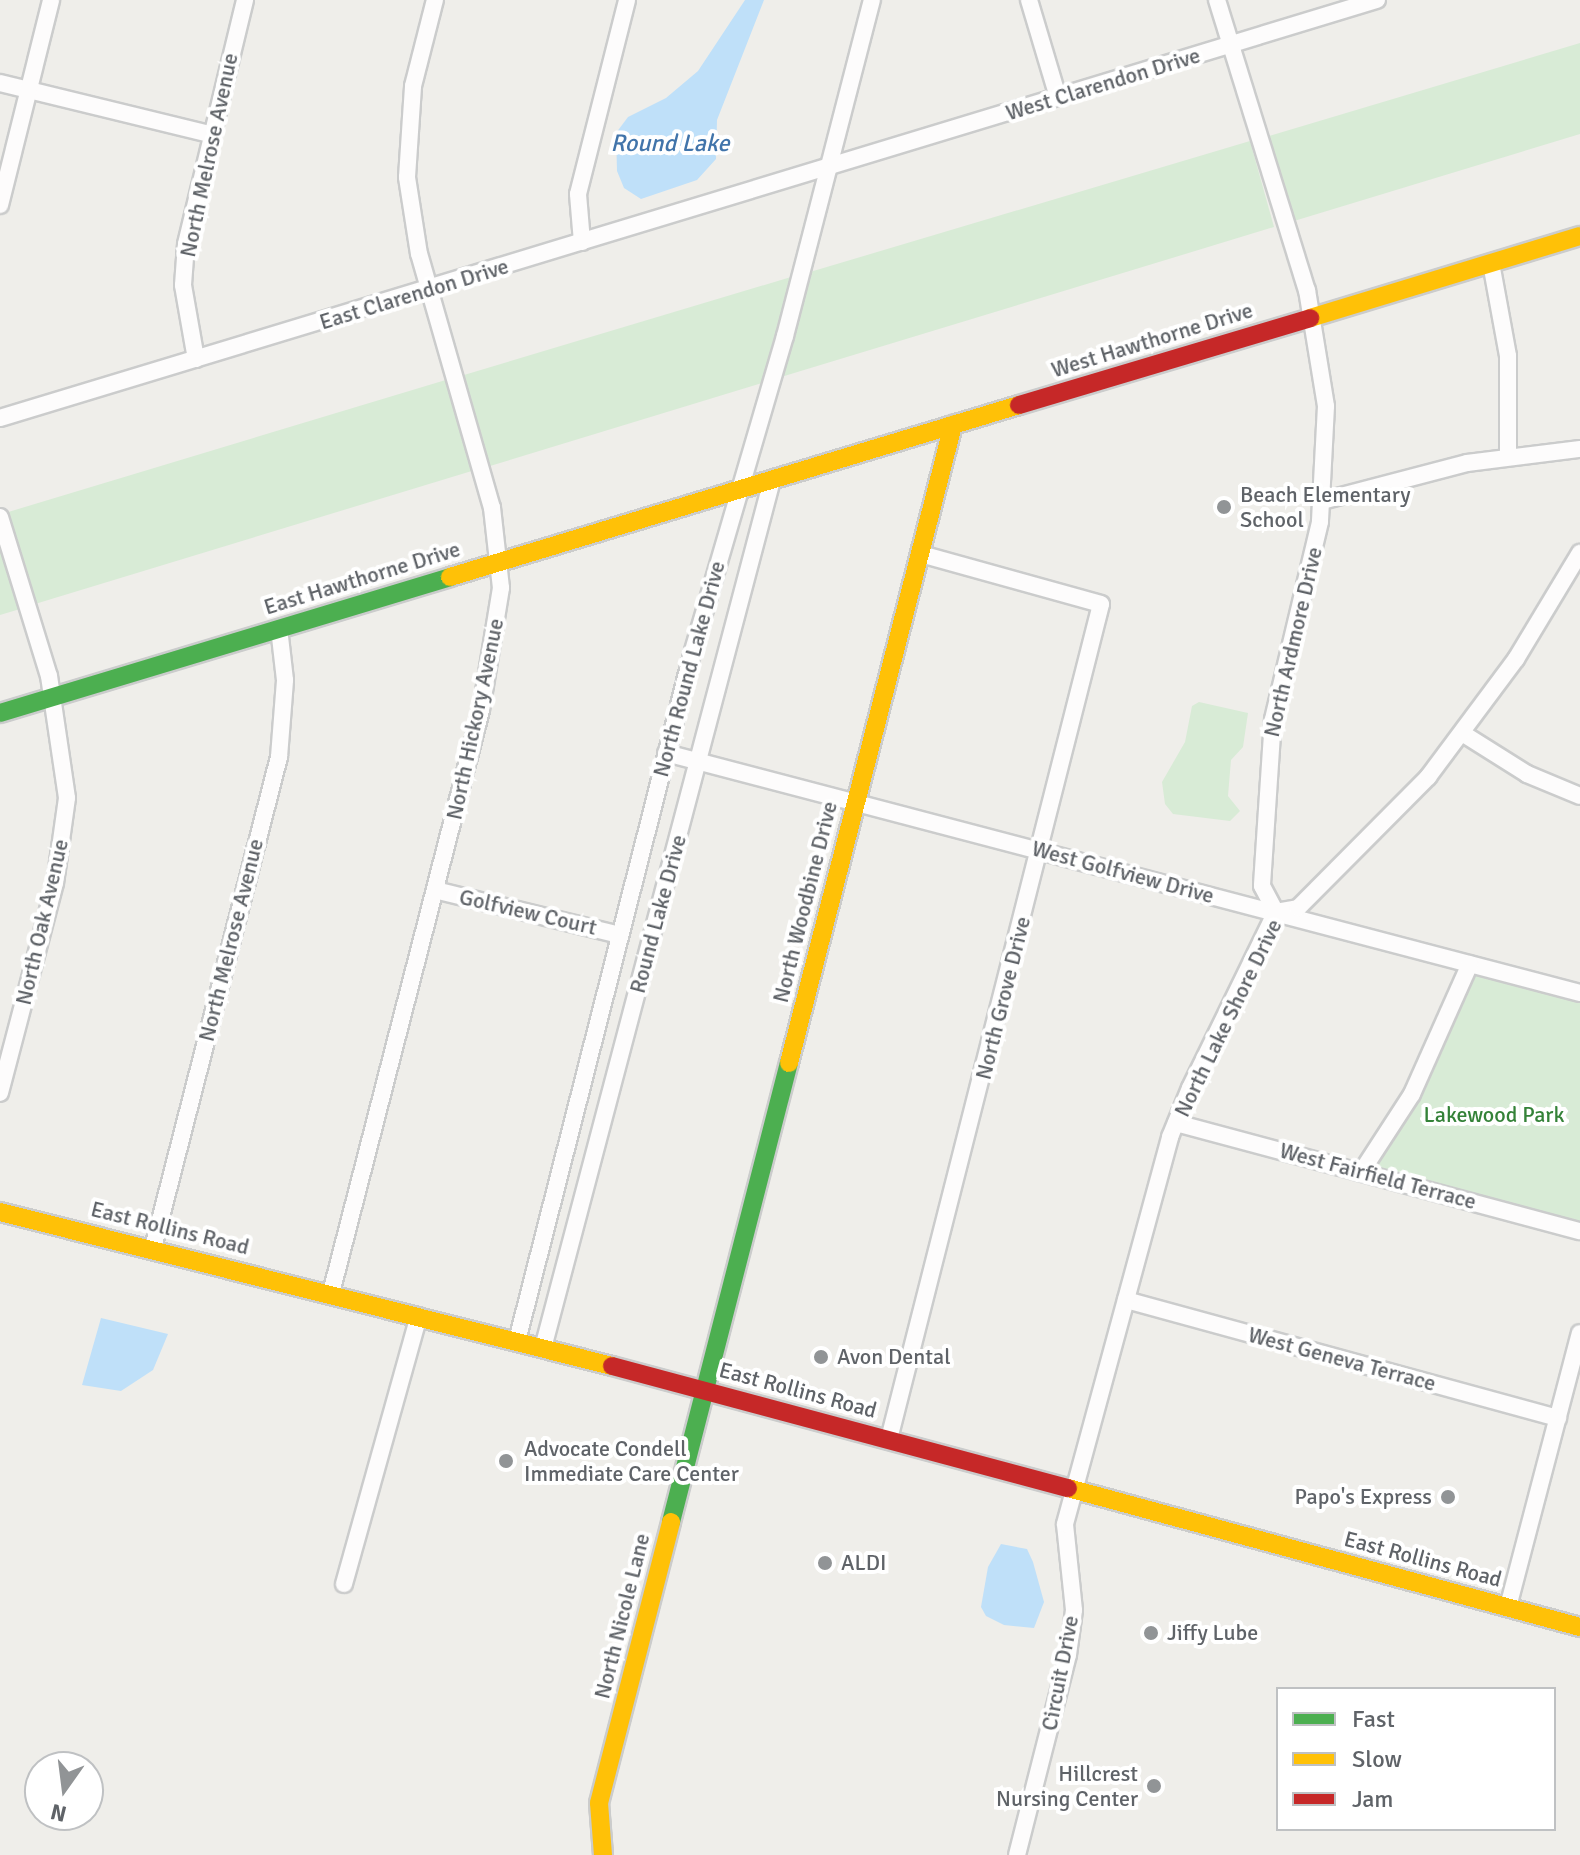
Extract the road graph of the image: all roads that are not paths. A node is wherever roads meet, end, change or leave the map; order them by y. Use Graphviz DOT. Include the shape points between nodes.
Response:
graph roads {
  1 [pos="51,0"];
  2 [pos="245,0"];
  3 [pos="435,0"];
  4 [pos="627,0"];
  5 [pos="872,0"];
  6 [pos="1029,0"];
  7 [pos="1217,0"];
  8 [pos="1377,0"];
  9 [pos="1231,45"];
  10 [pos="0,83"];
  11 [pos="29,90"];
  12 [pos="1058,97"];
  13 [pos="210,134"];
  14 [pos="828,168"];
  15 [pos="0,205"];
  16 [pos="1580,236"];
  17 [pos="582,242"];
  18 [pos="1491,263"];
  19 [pos="430,289"];
  20 [pos="1313,317"];
  21 [pos="196,359"];
  22 [pos="0,418"];
  23 [pos="953,425"];
  24 [pos="1580,449"];
  25 [pos="1508,456"];
  26 [pos="772,480"];
  27 [pos="739,490"];
  28 [pos="1322,501"];
  29 [pos="0,517"];
  30 [pos="1580,553"];
  31 [pos="921,554"];
  32 [pos="498,562"];
  33 [pos="279,628"];
  34 [pos="53,696"];
  35 [pos="0,713"];
  36 [pos="1462,733"];
  37 [pos="666,753"];
  38 [pos="698,761"];
  39 [pos="1580,796"];
  40 [pos="854,802"];
  41 [pos="1041,851"];
  42 [pos="435,890"];
  43 [pos="1276,912"];
  44 [pos="620,935"];
  45 [pos="1470,964"];
  46 [pos="1580,993"];
  47 [pos="0,1093"];
  48 [pos="1176,1123"];
  49 [pos="1362,1171"];
  50 [pos="0,1212"];
  51 [pos="1580,1231"];
  52 [pos="153,1248"];
  53 [pos="331,1293"];
  54 [pos="1126,1300"];
  55 [pos="419,1316"];
  56 [pos="1580,1333"];
  57 [pos="517,1341"];
  58 [pos="543,1348"];
  59 [pos="703,1389"];
  60 [pos="1558,1418"];
  61 [pos="889,1439"];
  62 [pos="1075,1489"];
  63 [pos="344,1584"];
  64 [pos="1508,1607"];
  65 [pos="1580,1627"];
  66 [pos="603,1855"];
  67 [pos="1017,1855"];
  1 -- 11 [label="street"];
  2 -- 13 [label="street, North Melrose Avenue"];
  3 -- 19 [label="street, North Hickory Avenue" via="407,137 417,239"];
  4 -- 17 [label="street" via="578,194"];
  5 -- 14 [label="street, North Round Lake Drive"];
  6 -- 12 [label="street"];
  7 -- 9 [label="street, North Ardmore Drive"];
  8 -- 9 [label="street, West Clarendon Drive"];
  9 -- 12 [label="street, West Clarendon Drive"];
  9 -- 20 [label="street, North Ardmore Drive"];
  10 -- 11 [label="street"];
  11 -- 13 [label="street"];
  11 -- 15 [label="street"];
  12 -- 14 [label="street, West Clarendon Drive"];
  13 -- 21 [label="street, North Melrose Avenue" via="184,271"];
  14 -- 17 [label="street, East Clarendon Drive"];
  14 -- 27 [label="street, North Round Lake Drive"];
  16 -- 18 [label="street, West Hawthorne Drive"];
  17 -- 19 [label="street, East Clarendon Drive"];
  18 -- 20 [label="street, West Hawthorne Drive"];
  18 -- 25 [label="street" via="1508,356"];
  19 -- 21 [label="street, East Clarendon Drive"];
  19 -- 32 [label="street, North Hickory Avenue" via="472,425"];
  20 -- 23 [label="street, West Hawthorne Drive"];
  20 -- 28 [label="street, North Ardmore Drive" via="1326,406"];
  21 -- 22 [label="street, East Clarendon Drive"];
  23 -- 26 [label="street, West Hawthorne Drive"];
  23 -- 31 [label="street, North Woodbine Drive"];
  24 -- 25 [label="street"];
  25 -- 28 [label="street"];
  26 -- 27 [label="street, West Hawthorne Drive"];
  26 -- 38 [label="street, Round Lake Drive"];
  27 -- 32 [label="street, East Hawthorne Drive"];
  27 -- 37 [label="street, North Round Lake Drive"];
  28 -- 43 [label="street, North Ardmore Drive" via="1273,719 1262,886"];
  29 -- 34 [label="street, North Oak Avenue"];
  30 -- 36 [label="street, North Lake Shore Drive" via="1516,659"];
  31 -- 40 [label="street, North Woodbine Drive"];
  31 -- 41 [label="street, North Grove Drive" via="1101,604"];
  32 -- 33 [label="street, East Hawthorne Drive"];
  32 -- 42 [label="street, North Hickory Avenue" via="497,634"];
  33 -- 34 [label="street, East Hawthorne Drive"];
  33 -- 52 [label="street, North Melrose Avenue" via="285,680 279,757"];
  34 -- 35 [label="street, East Hawthorne Drive"];
  34 -- 47 [label="street, North Oak Avenue" via="65,759 64,839"];
  36 -- 39 [label="street" via="1527,774"];
  36 -- 43 [label="street, North Lake Shore Drive" via="1428,777 1298,908"];
  37 -- 38 [label="street, West Golfview Drive"];
  37 -- 44 [label="street, North Round Lake Drive"];
  38 -- 40 [label="street, West Golfview Drive"];
  38 -- 58 [label="street, Round Lake Drive"];
  40 -- 41 [label="street, West Golfview Drive"];
  40 -- 59 [label="street, North Woodbine Drive"];
  41 -- 43 [label="street, West Golfview Drive"];
  41 -- 61 [label="street, North Grove Drive"];
  42 -- 44 [label="street, Golfview Court"];
  42 -- 53 [label="street, North Hickory Avenue"];
  43 -- 45 [label="street, West Golfview Drive"];
  43 -- 48 [label="street, North Lake Shore Drive"];
  44 -- 57 [label="street, North Round Lake Drive"];
  45 -- 46 [label="street, West Golfview Drive"];
  45 -- 49 [label="street" via="1412,1094"];
  48 -- 49 [label="street, West Fairfield Terrace"];
  48 -- 54 [label="street, North Lake Shore Drive"];
  49 -- 51 [label="street, West Fairfield Terrace"];
  50 -- 52 [label="street, East Rollins Road"];
  52 -- 53 [label="street, East Rollins Road"];
  53 -- 55 [label="street, East Rollins Road"];
  54 -- 60 [label="street, West Geneva Terrace"];
  54 -- 62 [label="street, North Lake Shore Drive"];
  55 -- 57 [label="street, East Rollins Road"];
  55 -- 63 [label="street"];
  56 -- 60 [label="street"];
  57 -- 58 [label="street, East Rollins Road"];
  58 -- 59 [label="street, East Rollins Road"];
  59 -- 61 [label="street, East Rollins Road"];
  59 -- 66 [label="street, North Nicole Lane" via="599,1803"];
  60 -- 64 [label="street"];
  61 -- 62 [label="street, East Rollins Road"];
  62 -- 64 [label="street, East Rollins Road"];
  62 -- 67 [label="street, Circuit Drive" via="1065,1524 1074,1610 1068,1655"];
  64 -- 65 [label="street, East Rollins Road"];
}
